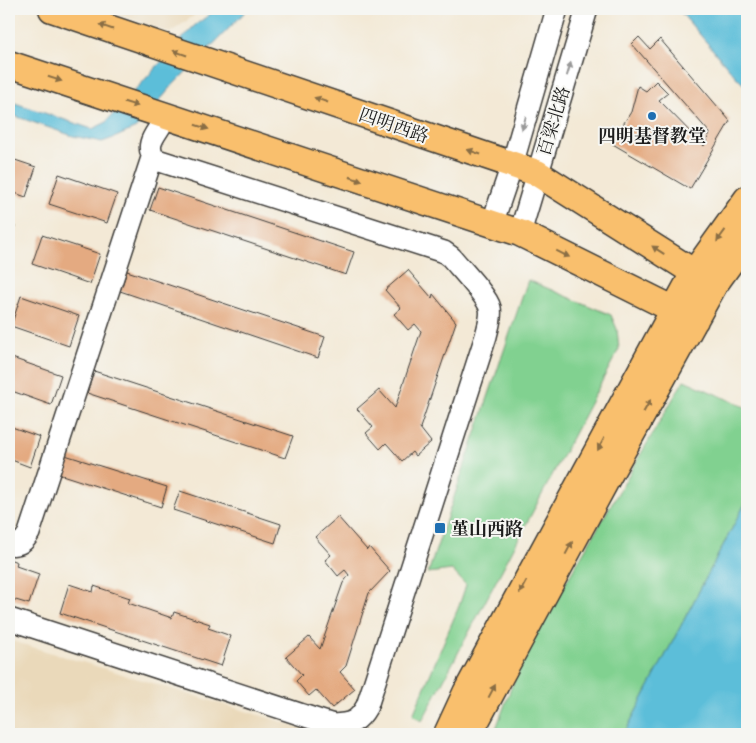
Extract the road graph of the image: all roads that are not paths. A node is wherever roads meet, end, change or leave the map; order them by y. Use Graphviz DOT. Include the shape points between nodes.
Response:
graph roads {
  1 [pos="52,9"];
  2 [pos="557,9"];
  3 [pos="587,9"];
  4 [pos="9,64"];
  5 [pos="161,113"];
  6 [pos="154,159"];
  7 [pos="512,165"];
  8 [pos="537,173"];
  9 [pos="747,199"];
  10 [pos="492,224"];
  11 [pos="520,233"];
  12 [pos="747,239"];
  13 [pos="704,279"];
  14 [pos="684,315"];
  15 [pos="9,544"];
  16 [pos="9,619"];
  17 [pos="447,734"];
  18 [pos="469,734"];
  7 -- 1 [label="main road, 四明西路, one-way"];
  2 -- 7 [label="street, 百梁北路, one-way"];
  8 -- 3 [label="street, 百梁北路, one-way"];
  4 -- 5 [label="main road, one-way"];
  5 -- 6 [label="street" via="162,125 150,141"];
  5 -- 10 [label="main road, one-way"];
  6 -- 15 [label="street" via="29,533 22,543"];
  6 -- 16 [label="street" via="444,252 490,308 486,336 367,706 360,718 347,724 333,725"];
  7 -- 8 [label="main road, 四明西路"];
  7 -- 10 [label="street, 百梁北路"];
  8 -- 11 [label="street, 百梁北路"];
  13 -- 8 [label="main road, 四明西路, one-way"];
  9 -- 13 [label="main road, one-way"];
  10 -- 11 [label="main road"];
  11 -- 14 [label="main road, one-way"];
  12 -- 13 [label="main road"];
  13 -- 14 [label="main road"];
  14 -- 17 [label="main road, one-way" via="466,693"];
  18 -- 14 [label="main road, one-way" via="606,480"];
}
